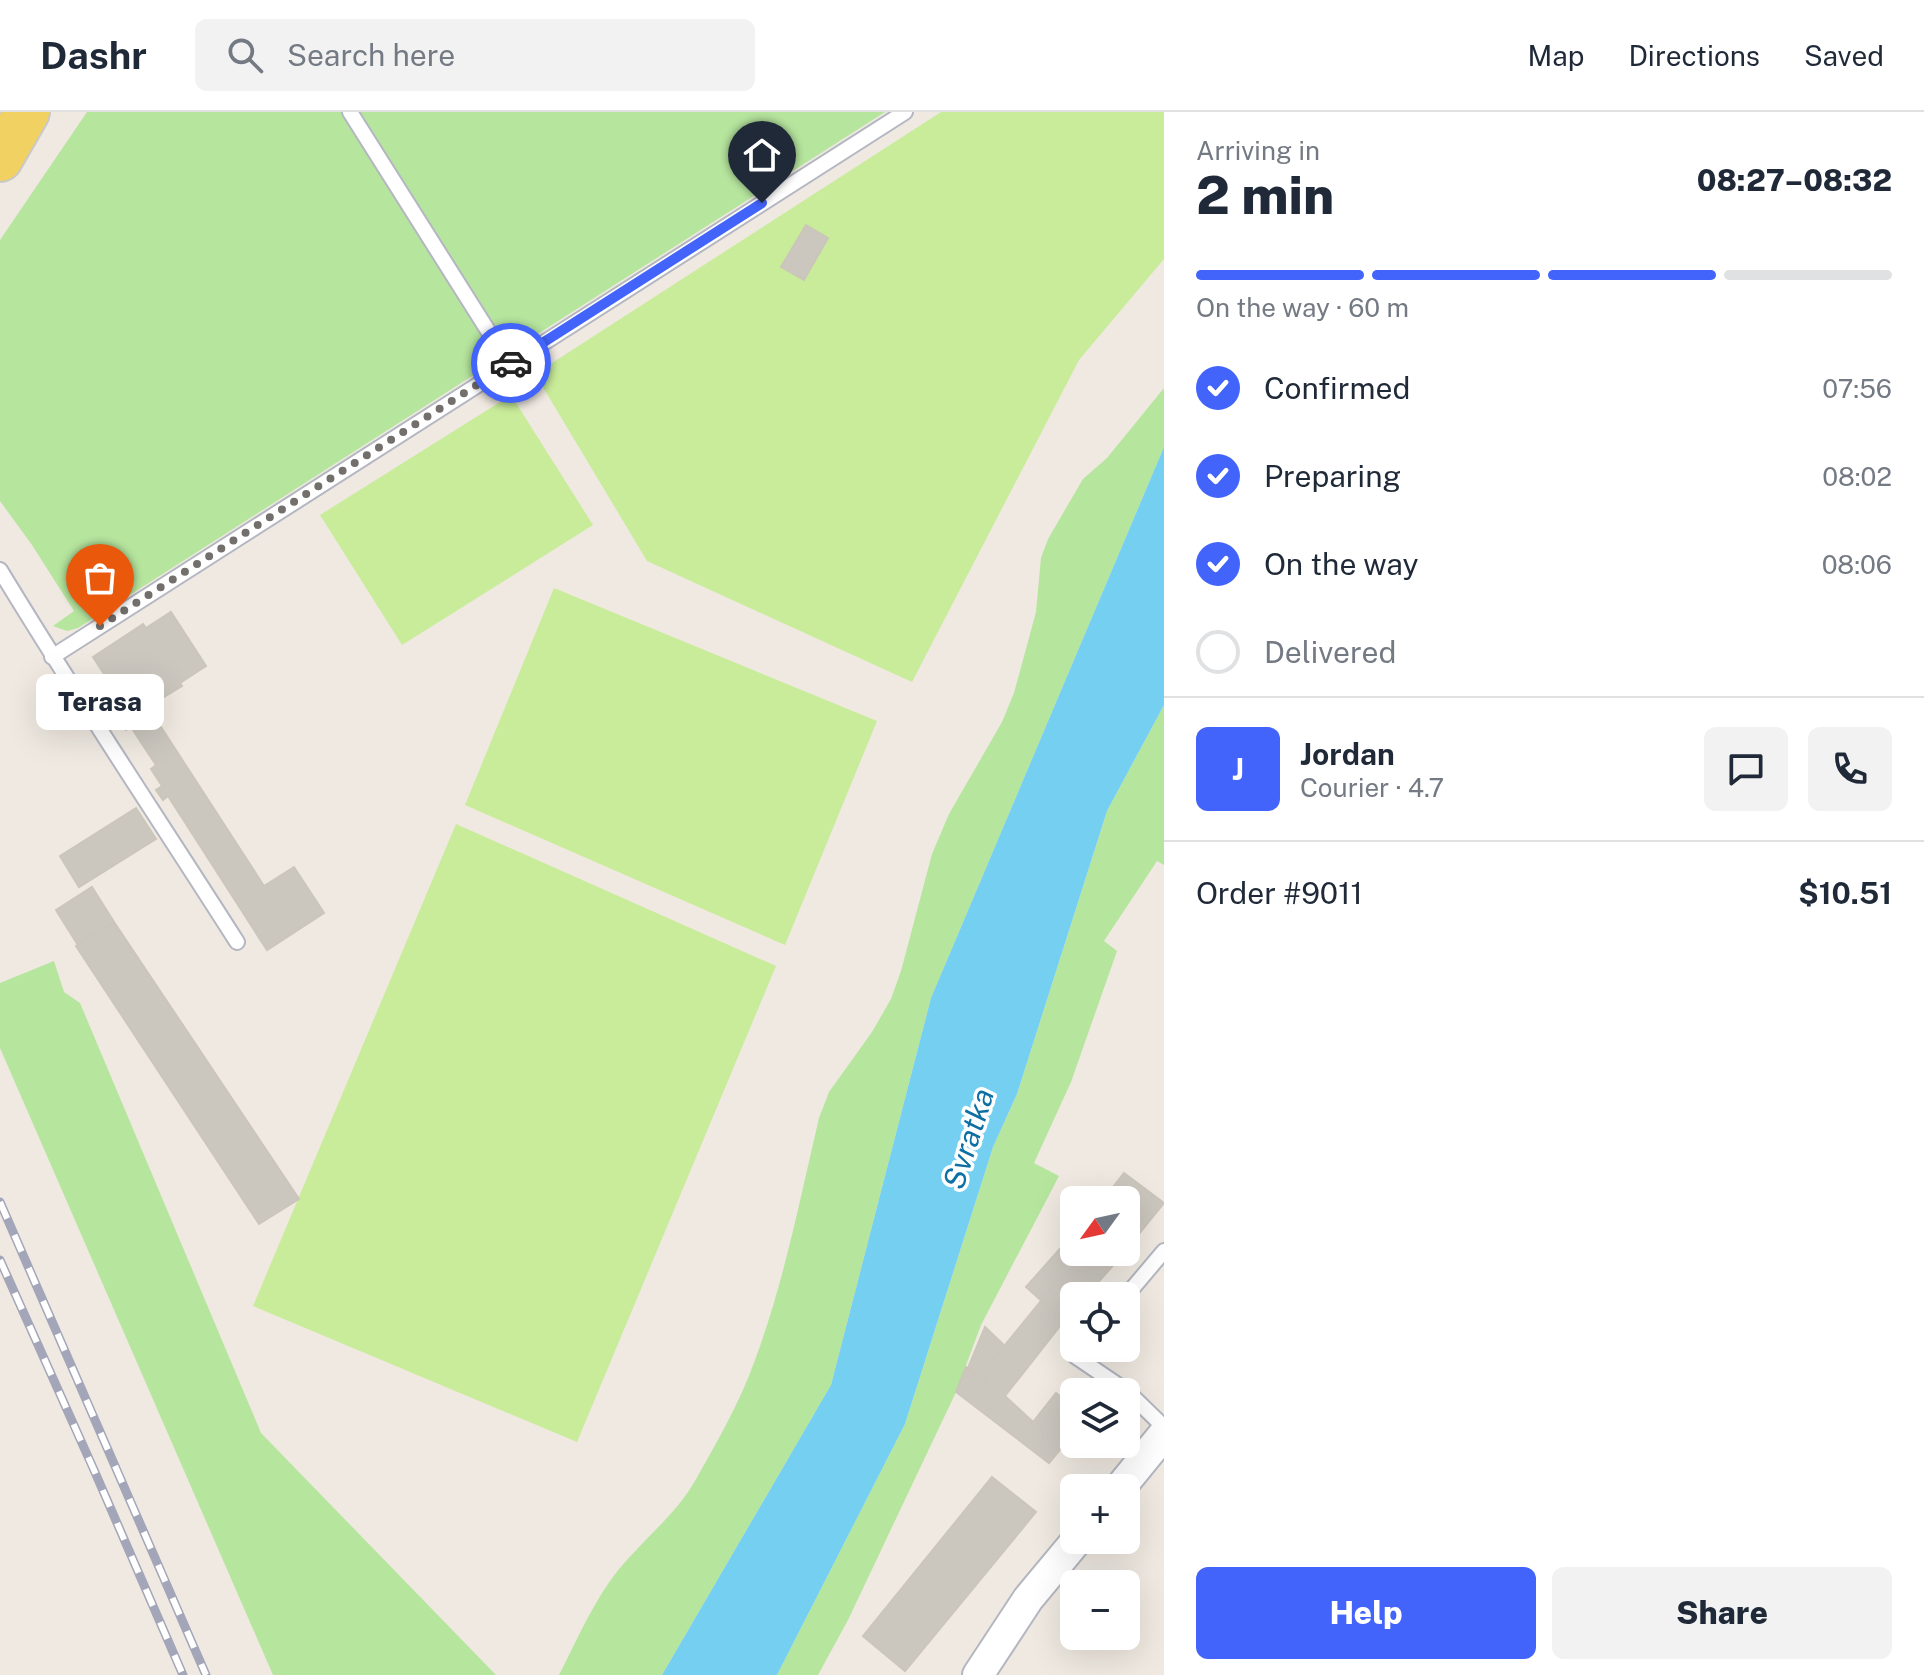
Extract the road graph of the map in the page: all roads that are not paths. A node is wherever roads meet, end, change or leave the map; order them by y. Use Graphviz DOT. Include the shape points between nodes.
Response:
graph roads {
  1 [pos="27,112"];
  2 [pos="350,112"];
  3 [pos="905,112"];
  4 [pos="0,159"];
  5 [pos="509,364"];
  6 [pos="0,570"];
  7 [pos="52,657"];
  8 [pos="237,942"];
  9 [pos="1164,1251"];
  10 [pos="1138,1282"];
  11 [pos="1084,1362"];
  12 [pos="1164,1427"];
  13 [pos="1164,1434"];
  14 [pos="1131,1474"];
  15 [pos="1065,1554"];
  16 [pos="978,1675"];
  1 -- 4 [label="main road"];
  2 -- 5 [label="lane"];
  3 -- 5 [label="lane"];
  5 -- 7 [label="lane"];
  6 -- 7 [label="lane"];
  7 -- 8 [label="lane"];
  9 -- 10 [label="lane"];
  11 -- 12 [label="lane" via="1128,1392"];
  13 -- 14 [label="street"];
  15 -- 16 [label="street"];
}
